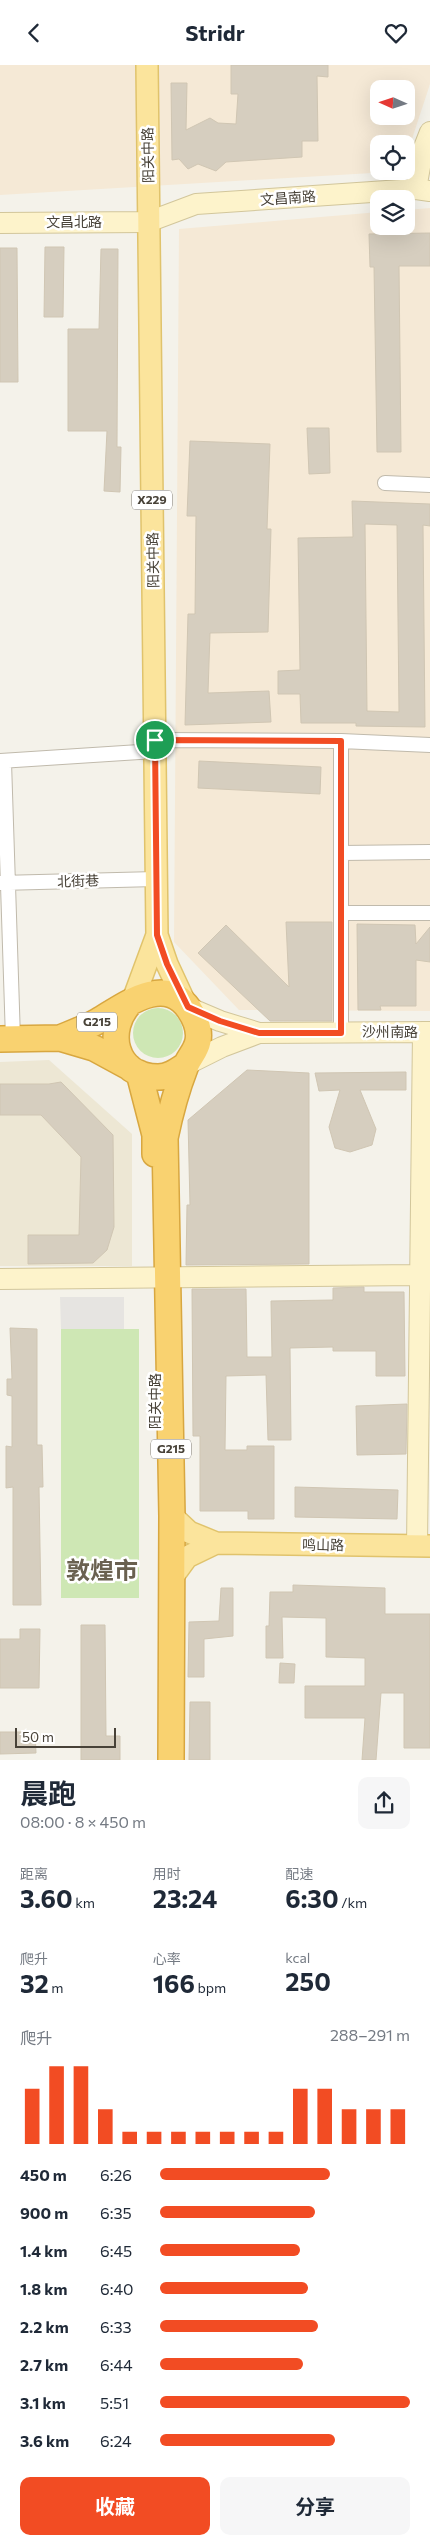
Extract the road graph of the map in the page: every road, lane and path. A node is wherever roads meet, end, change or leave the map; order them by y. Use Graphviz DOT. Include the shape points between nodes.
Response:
graph roads {
  1 [pos="147,65"];
  2 [pos="430,132"];
  3 [pos="423,190"];
  4 [pos="148,222"];
  5 [pos="0,223"];
  6 [pos="385,483"];
  7 [pos="430,485"];
  8 [pos="341,741"];
  9 [pos="430,745"];
  10 [pos="155,746"];
  11 [pos="2,761"];
  12 [pos="430,852"];
  13 [pos="341,853"];
  14 [pos="156,879"];
  15 [pos="4,883"];
  16 [pos="341,913"];
  17 [pos="430,913"];
  18 [pos="157,935"];
  19 [pos="133,1000"];
  20 [pos="188,1007"];
  21 [pos="426,1032"];
  22 [pos="259,1033"];
  23 [pos="341,1033"];
  24 [pos="60,1038"];
  25 [pos="6,1039"];
  26 [pos="186,1065"];
  27 [pos="134,1070"];
  28 [pos="162,1278"];
  29 [pos="0,1279"];
  30 [pos="423,1287"];
  31 [pos="425,1355"];
  32 [pos="424,1416"];
  33 [pos="172,1516"];
  34 [pos="216,1543"];
  35 [pos="424,1546"];
  36 [pos="171,1579"];
  37 [pos="156,1760"];
  38 [pos="171,1760"];
  1 -- 4 [label="main road, 阳关中路 / X229"];
  2 -- 3 [label="street" via="423,150"];
  3 -- 4 [label="street, 文昌南路" via="196,204"];
  4 -- 5 [label="street, 文昌北路"];
  4 -- 10 [label="main road, 阳关中路 / X229"];
  6 -- 7 [label="street"];
  8 -- 9 [label="street"];
  8 -- 10 [label="street"];
  8 -- 13 [label="street"];
  10 -- 11 [label="street"];
  10 -- 14 [label="main road, 阳关中路 / X229"];
  11 -- 15 [label="street"];
  12 -- 13 [label="street"];
  13 -- 16 [label="street"];
  14 -- 15 [label="street, 北街巷"];
  14 -- 18 [label="main road, 阳关中路 / X229"];
  15 -- 25 [label="street"];
  16 -- 17 [label="street"];
  16 -- 23 [label="street"];
  18 -- 19 [label="main road, X229"];
  18 -- 20 [label="main road, X229"];
  19 -- 20 [label="highway, G215" via="156,993 173,996"];
  19 -- 24 [label="highway, G215" via="97,1022"];
  19 -- 27 [label="highway" via="122,1011 115,1032 119,1054"];
  20 -- 22 [label="street"];
  20 -- 26 [label="highway, G215" via="196,1022 198,1039 195,1052"];
  21 -- 23 [label="street, 沙州南路"];
  21 -- 30 [label="street"];
  22 -- 23 [label="street, 沙州南路"];
  22 -- 26 [label="street"];
  24 -- 25 [label="highway, G215"];
  24 -- 27 [label="highway" via="94,1048"];
  26 -- 27 [label="highway" via="171,1074 157,1077"];
  26 -- 28 [label="highway, 阳关中路 / G215" via="174,1097 166,1138"];
  27 -- 28 [label="highway, 阳关中路" via="155,1135"];
  28 -- 29 [label="street"];
  28 -- 30 [label="street"];
  28 -- 33 [label="highway, 阳关中路 / G215"];
  28 -- 37 [label="highway, 阳关中路"];
  30 -- 31 [label="street"];
  31 -- 32 [label="street"];
  32 -- 35 [label="street"];
  33 -- 34 [label="main road" via="189,1532"];
  33 -- 36 [label="highway, 阳关中路 / G215"];
  34 -- 35 [label="main road, 鸣山路"];
  34 -- 36 [label="main road" via="187,1557"];
  36 -- 38 [label="highway, 阳关中路 / G215"];
}
